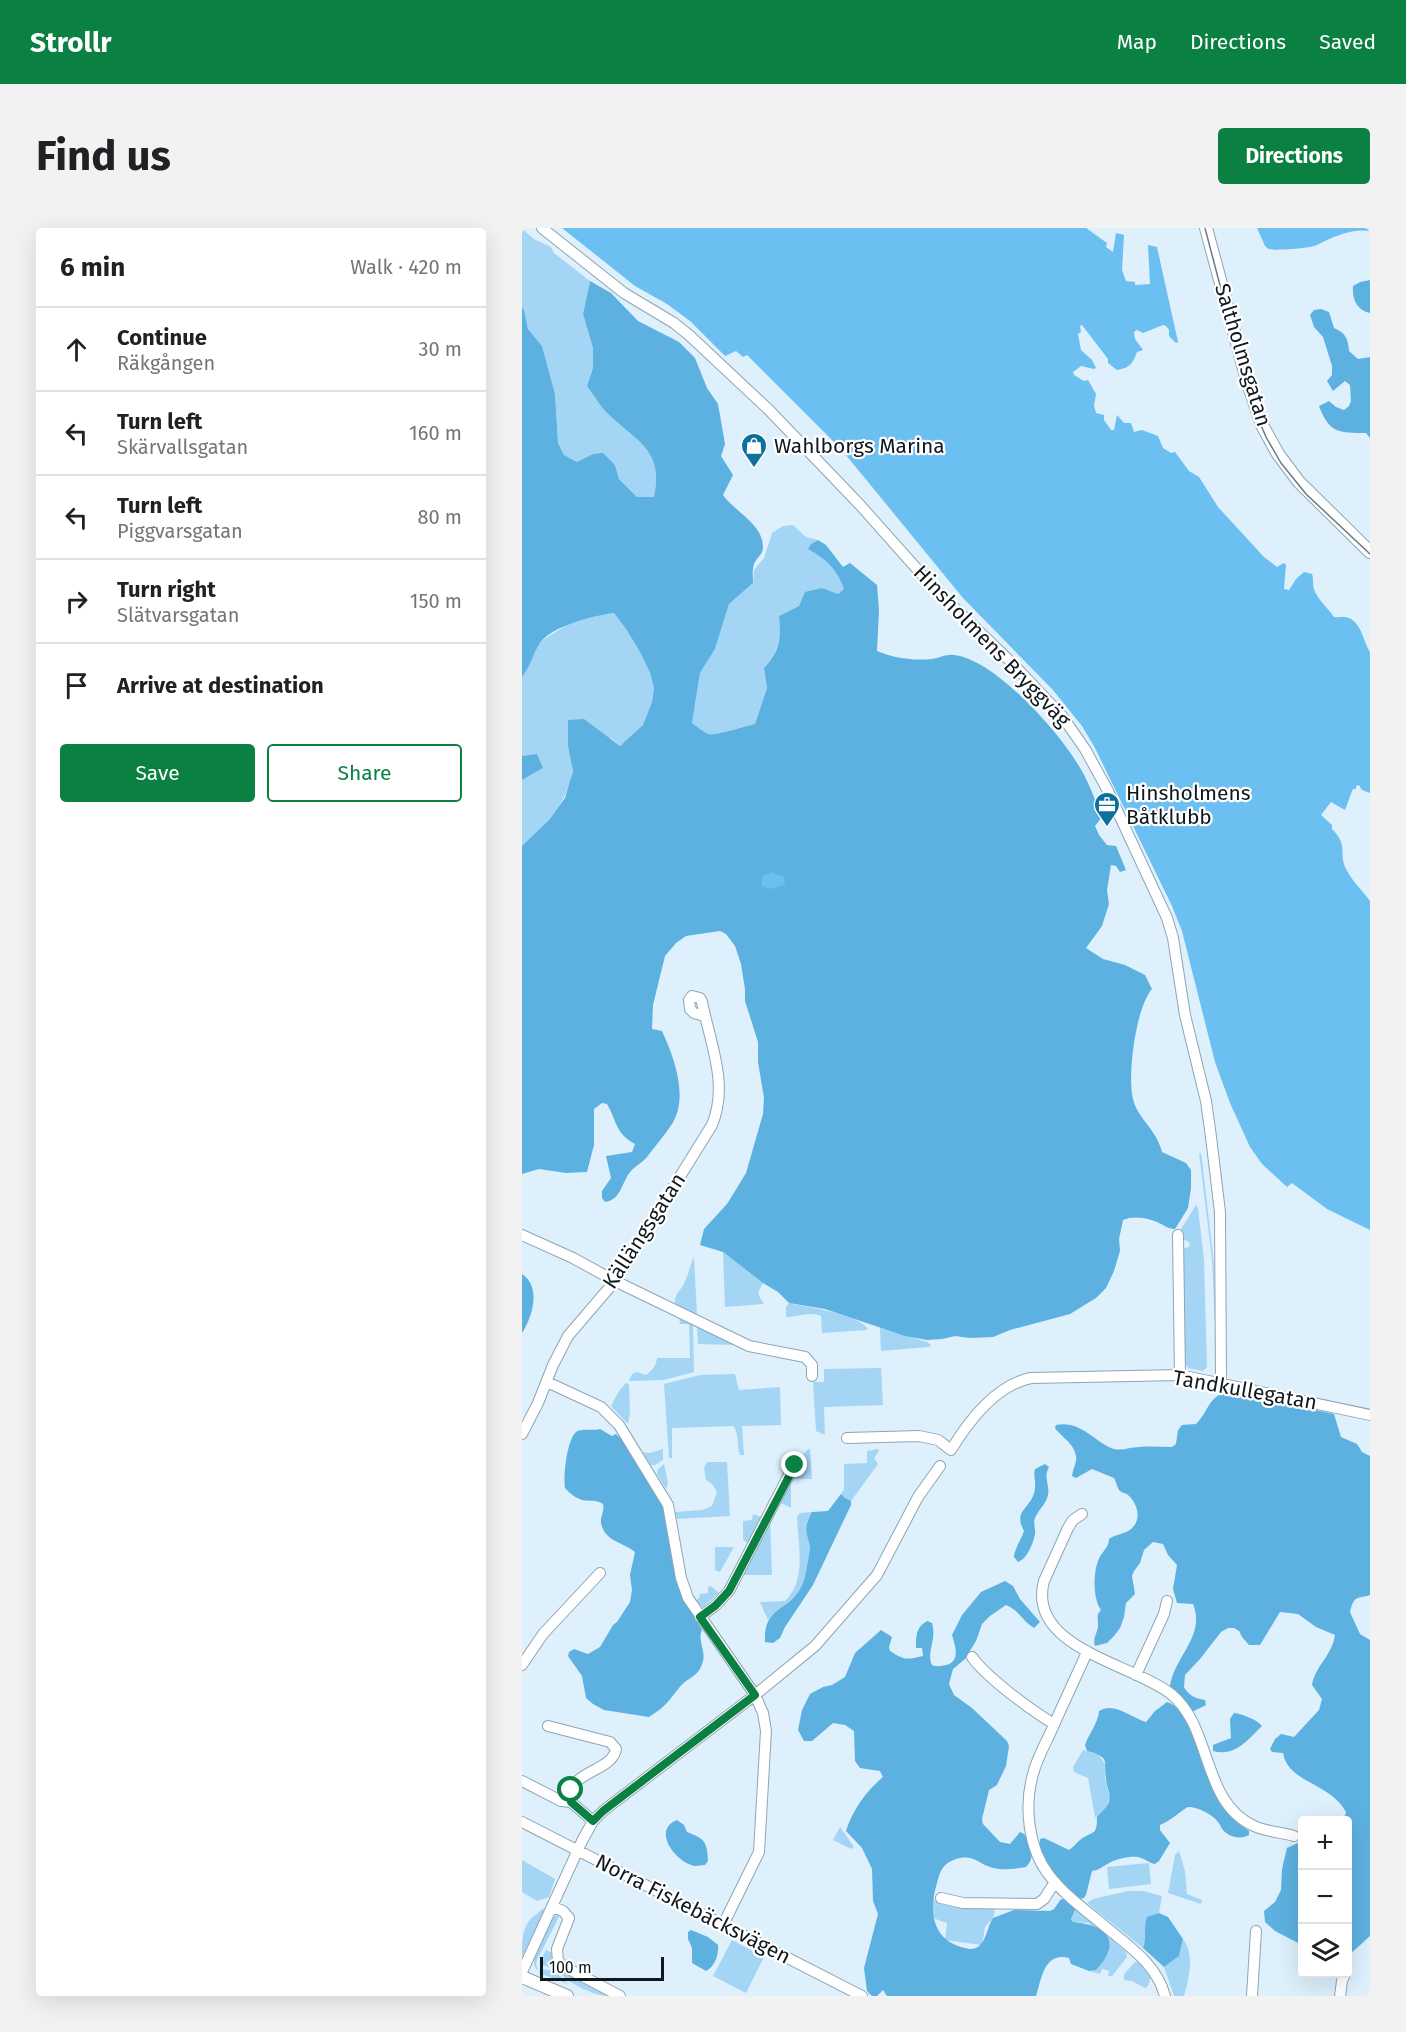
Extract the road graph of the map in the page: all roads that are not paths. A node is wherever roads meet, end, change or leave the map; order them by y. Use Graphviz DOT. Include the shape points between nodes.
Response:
graph roads {
  1 [pos="542,228"];
  2 [pos="1206,228"];
  3 [pos="1370,552"];
  4 [pos="704,1016"];
  5 [pos="522,1235"];
  6 [pos="1178,1235"];
  7 [pos="615,1281"];
  8 [pos="1180,1375"];
  9 [pos="812,1376"];
  10 [pos="547,1382"];
  11 [pos="1221,1382"];
  12 [pos="1370,1414"];
  13 [pos="522,1434"];
  14 [pos="847,1438"];
  15 [pos="795,1465"];
  16 [pos="940,1466"];
  17 [pos="1082,1514"];
  18 [pos="600,1573"];
  19 [pos="1167,1601"];
  20 [pos="700,1617"];
  21 [pos="1087,1652"];
  22 [pos="972,1657"];
  23 [pos="522,1665"];
  24 [pos="1136,1675"];
  25 [pos="755,1695"];
  26 [pos="1054,1724"];
  27 [pos="548,1726"];
  28 [pos="522,1781"];
  29 [pos="571,1802"];
  30 [pos="593,1821"];
  31 [pos="522,1824"];
  32 [pos="1294,1836"];
  33 [pos="578,1850"];
  34 [pos="1055,1882"];
  35 [pos="941,1898"];
  36 [pos="553,1907"];
  37 [pos="723,1925"];
  38 [pos="1256,1931"];
  39 [pos="522,1972"];
  40 [pos="522,1977"];
  41 [pos="1343,1978"];
  42 [pos="567,1996"];
  43 [pos="620,1996"];
  44 [pos="862,1996"];
  45 [pos="1165,1996"];
  46 [pos="1252,1996"];
  47 [pos="1340,1996"];
  1 -- 11 [label="street, Hinsholmens Bryggväg" via="624,293 689,335 768,410 933,586 1049,702 1085,749 1167,918 1173,938 1185,1015 1210,1122 1220,1212"];
  2 -- 3 [label="street, Saltholmsgatan" via="1262,425 1299,482"];
  4 -- 7 [label="street, Källängsgatan" via="720,1088 716,1115"];
  5 -- 7 [label="street"];
  6 -- 8 [label="street"];
  7 -- 9 [label="street" via="749,1346 805,1357 812,1365"];
  7 -- 10 [label="street, Källängsgatan" via="568,1336"];
  8 -- 11 [label="street, Tandkullegatan"];
  8 -- 14 [label="street, Tandkullegatan" via="1031,1378 1002,1391 971,1421 951,1450 938,1440 919,1436"];
  10 -- 13 [label="street, Källängsgatan"];
  10 -- 20 [label="street" via="607,1412 650,1472 668,1505 681,1578"];
  11 -- 12 [label="street, Tandkullegatan"];
  15 -- 20 [label="street" via="729,1591"];
  16 -- 25 [label="street" via="918,1497 872,1582 809,1652"];
  17 -- 21 [label="street" via="1068,1528 1042,1587 1050,1621"];
  18 -- 23 [label="street" via="543,1634"];
  19 -- 24 [label="street"];
  20 -- 25 [label="street"];
  21 -- 24 [label="street"];
  21 -- 26 [label="street"];
  22 -- 26 [label="street"];
  24 -- 32 [label="street" via="1169,1692 1185,1708 1213,1777 1231,1809 1254,1826"];
  25 -- 30 [label="street"];
  25 -- 37 [label="street" via="766,1731 759,1852"];
  26 -- 34 [label="street" via="1033,1774 1029,1810 1039,1859"];
  27 -- 29 [label="street" via="610,1743 616,1749 609,1760 576,1781 570,1793"];
  28 -- 29 [label="street" via="561,1801"];
  29 -- 30 [label="street"];
  30 -- 33 [label="street"];
  31 -- 33 [label="street, Norra Fiskebäcksvägen"];
  33 -- 36 [label="street"];
  33 -- 37 [label="street, Norra Fiskebäcksvägen"];
  34 -- 35 [label="street" via="1037,1904 963,1903"];
  34 -- 45 [label="street" via="1144,1959 1159,1979"];
  36 -- 39 [label="street"];
  36 -- 43 [label="street" via="569,1918 557,1949 558,1961"];
  37 -- 44 [label="street, Norra Fiskebäcksvägen"];
  38 -- 46 [label="street"];
  40 -- 42 [label="street"];
  41 -- 47 [label="street"];
}
